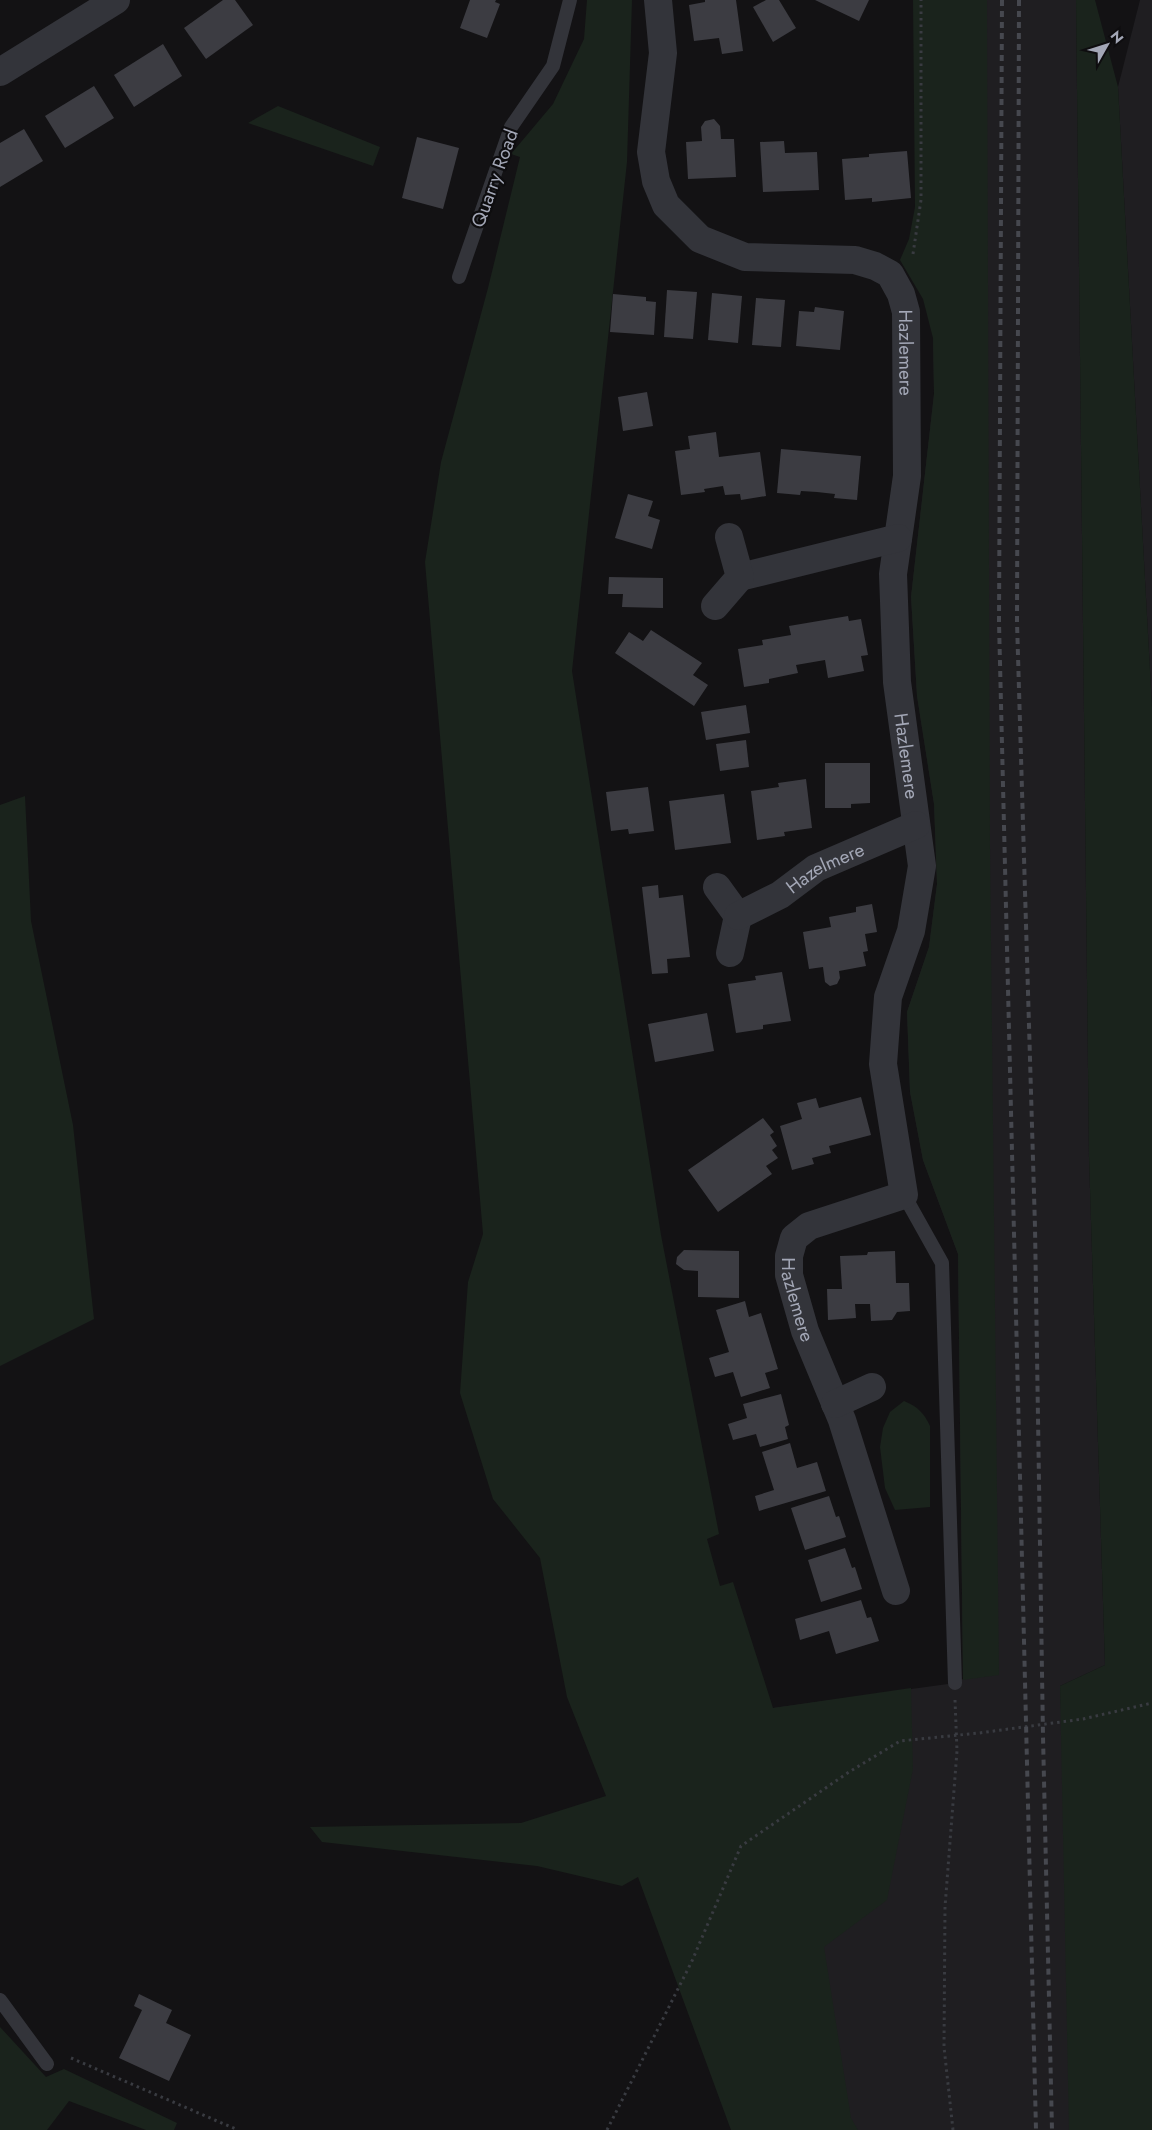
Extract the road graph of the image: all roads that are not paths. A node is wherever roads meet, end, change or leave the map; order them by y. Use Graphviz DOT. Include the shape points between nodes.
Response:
graph roads {
  1 [pos="116,0"];
  2 [pos="570,0"];
  3 [pos="658,0"];
  4 [pos="0,72"];
  5 [pos="459,277"];
  6 [pos="729,537"];
  7 [pos="898,538"];
  8 [pos="740,578"];
  9 [pos="715,606"];
  10 [pos="916,825"];
  11 [pos="717,887"];
  12 [pos="738,916"];
  13 [pos="730,953"];
  14 [pos="904,1195"];
  15 [pos="872,1386"];
  16 [pos="835,1404"];
  17 [pos="896,1591"];
  18 [pos="955,1682"];
  19 [pos="0,2000"];
  20 [pos="47,2064"];
  1 -- 4 [label="street"];
  2 -- 5 [label="lane, Quarry Road" via="552,66 510,127"];
  3 -- 7 [label="street, Hazlemere" via="663,53 651,152 656,181 666,205 700,239 745,257 855,260 890,274 901,294 906,312 907,476"];
  6 -- 8 [label="street"];
  7 -- 8 [label="street"];
  7 -- 10 [label="street, Hazlemere" via="893,574 897,682"];
  8 -- 9 [label="street"];
  10 -- 12 [label="street, Hazelmere" via="816,868 780,895"];
  10 -- 14 [label="street, Hazlemere" via="922,866 911,931 888,997 883,1064"];
  11 -- 12 [label="street"];
  12 -- 13 [label="street"];
  14 -- 16 [label="street, Hazlemere" via="809,1226 794,1238 789,1256 789,1275 805,1332"];
  14 -- 18 [label="lane" via="942,1262"];
  15 -- 16 [label="street"];
  16 -- 17 [label="street, Hazlemere"];
  19 -- 20 [label="lane"];
}
